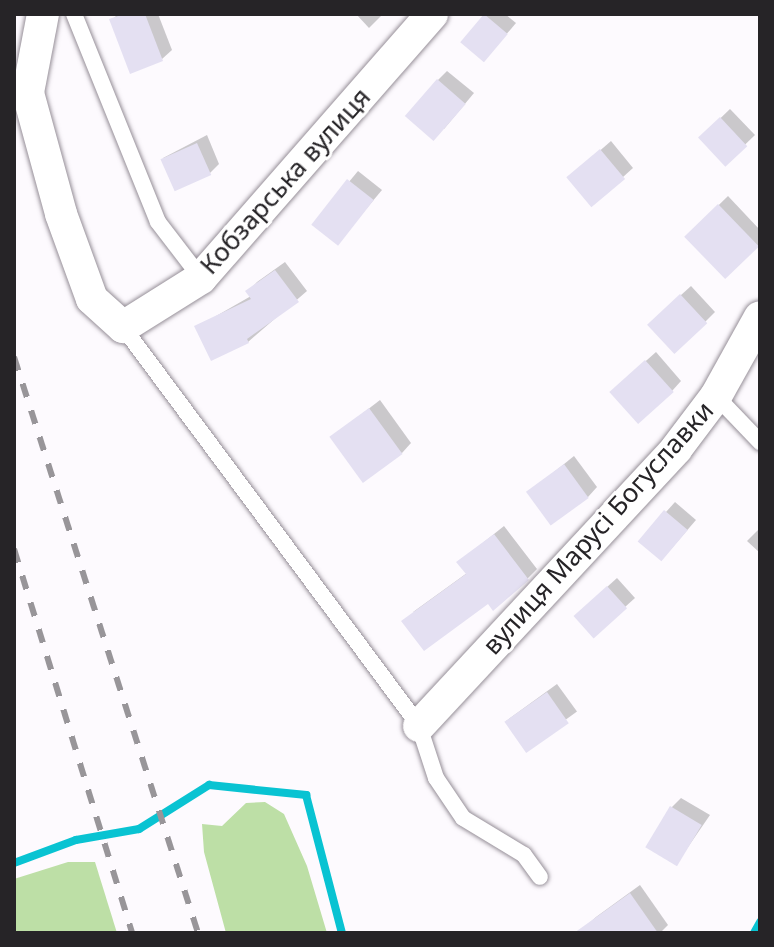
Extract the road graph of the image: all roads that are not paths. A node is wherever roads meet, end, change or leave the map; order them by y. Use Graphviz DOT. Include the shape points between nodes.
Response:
graph roads {
  1 [pos="43,14"];
  2 [pos="74,14"];
  3 [pos="432,14"];
  4 [pos="201,278"];
  5 [pos="760,317"];
  6 [pos="123,327"];
  7 [pos="716,396"];
  8 [pos="760,442"];
  9 [pos="419,726"];
  10 [pos="540,877"];
  1 -- 6 [label="street" via="28,93 61,214 92,299"];
  2 -- 4 [label="lane" via="158,222"];
  3 -- 4 [label="street, Кобзарська вулиця"];
  4 -- 6 [label="street, Кобзарська вулиця"];
  5 -- 7 [label="street, вулиця Марусі Богуславки"];
  6 -- 9 [label="lane"];
  7 -- 8 [label="lane"];
  7 -- 9 [label="street, вулиця Марусі Богуславки" via="676,449"];
  9 -- 10 [label="lane" via="436,778 463,818 524,855"];
}
